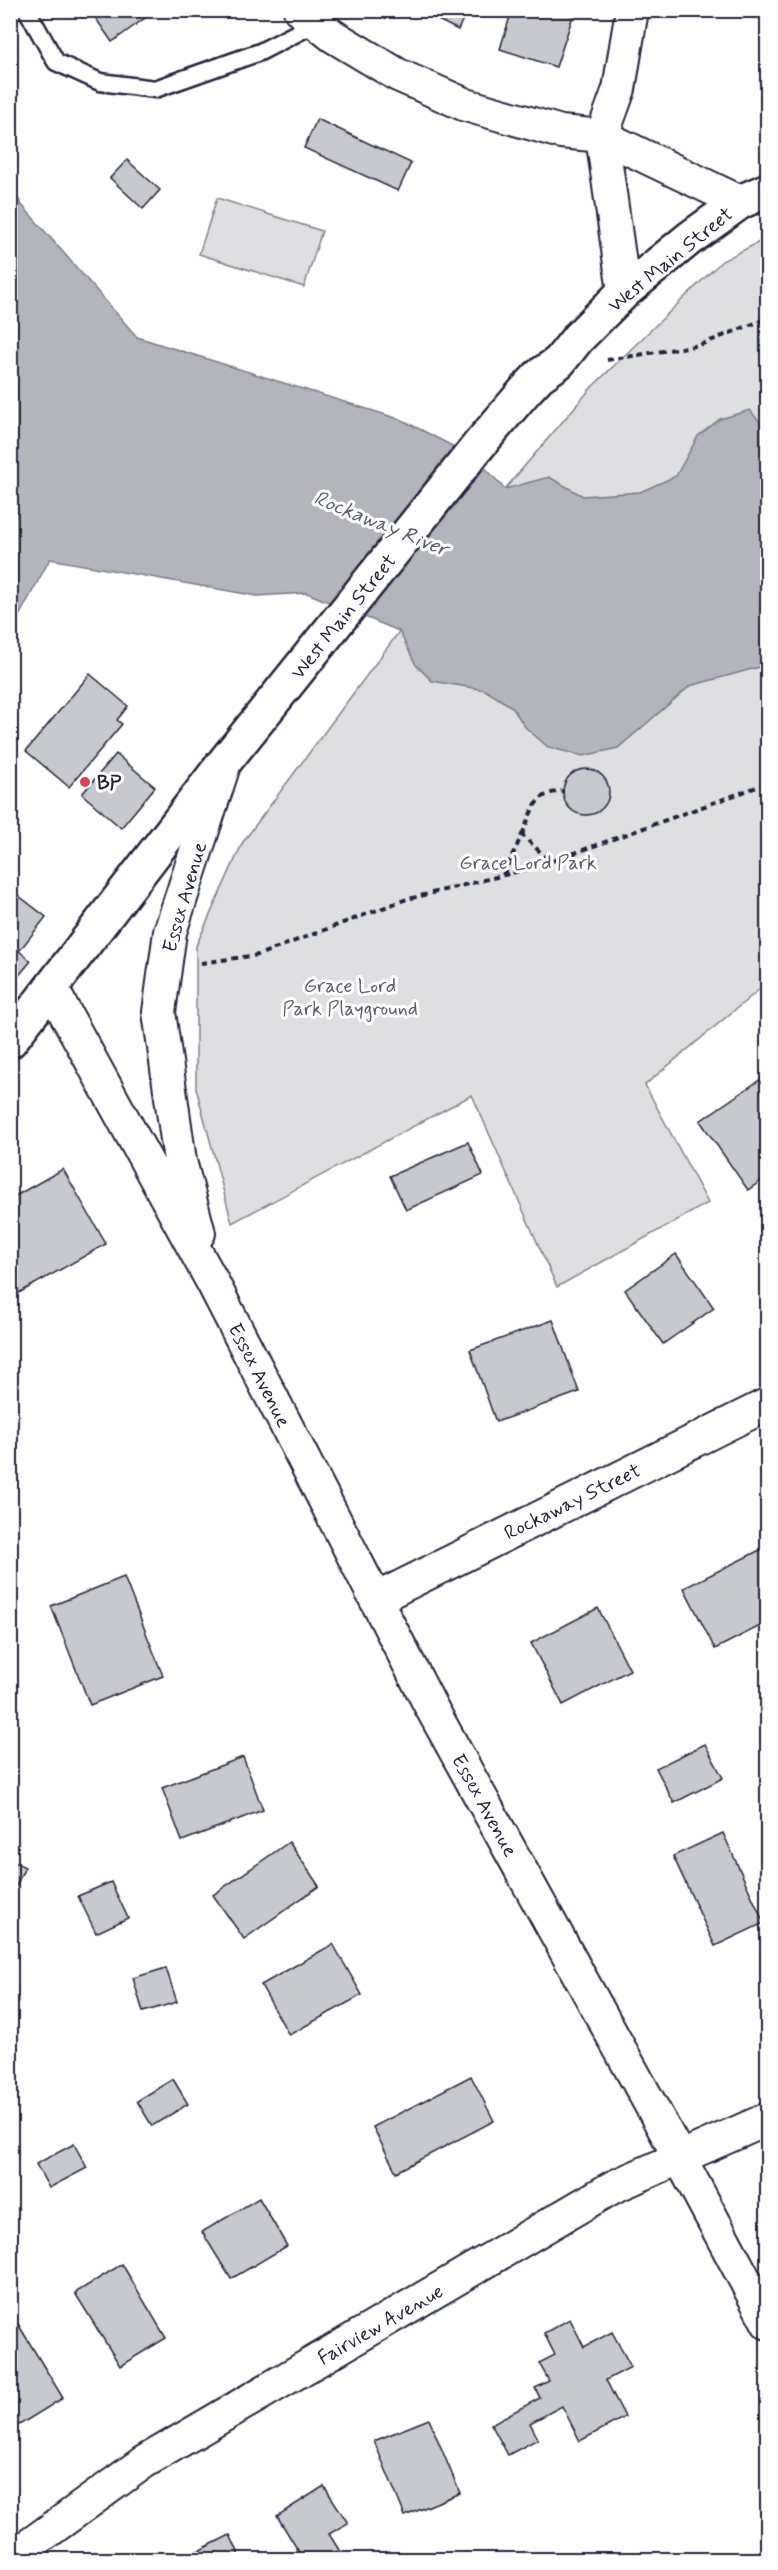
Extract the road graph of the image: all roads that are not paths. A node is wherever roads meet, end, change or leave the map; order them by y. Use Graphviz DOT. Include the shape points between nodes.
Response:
graph roads {
  1 [pos="27,10"];
  2 [pos="632,10"];
  3 [pos="308,17"];
  4 [pos="602,136"];
  5 [pos="754,196"];
  6 [pos="624,292"];
  7 [pos="226,760"];
  8 [pos="52,989"];
  9 [pos="10,1041"];
  10 [pos="213,1283"];
  11 [pos="768,1404"];
  12 [pos="376,1599"];
  13 [pos="768,2119"];
  14 [pos="680,2158"];
  15 [pos="768,2323"];
  16 [pos="10,2559"];
  1 -- 3 [label="lane" via="56,63 100,82 155,89 260,52"];
  2 -- 4 [label="street" via="619,89"];
  3 -- 4 [label="street" via="398,75 466,105 561,132"];
  4 -- 5 [label="street"];
  4 -- 6 [label="street"];
  5 -- 6 [label="street, West Main Street" via="690,238"];
  6 -- 7 [label="street, West Main Street" via="559,362 539,376 479,445"];
  7 -- 8 [label="street, West Main Street"];
  7 -- 10 [label="street, Essex Avenue" via="170,932 159,1012 180,1161"];
  8 -- 9 [label="street, West Main Street"];
  8 -- 10 [label="street, Essex Avenue"];
  10 -- 12 [label="street, Essex Avenue"];
  11 -- 12 [label="street, Rockaway Street"];
  12 -- 14 [label="street, Essex Avenue" via="431,1707"];
  13 -- 14 [label="street, Fairview Avenue"];
  14 -- 15 [label="street, Essex Avenue"];
  14 -- 16 [label="street, Fairview Avenue" via="613,2187 144,2462"];
}
